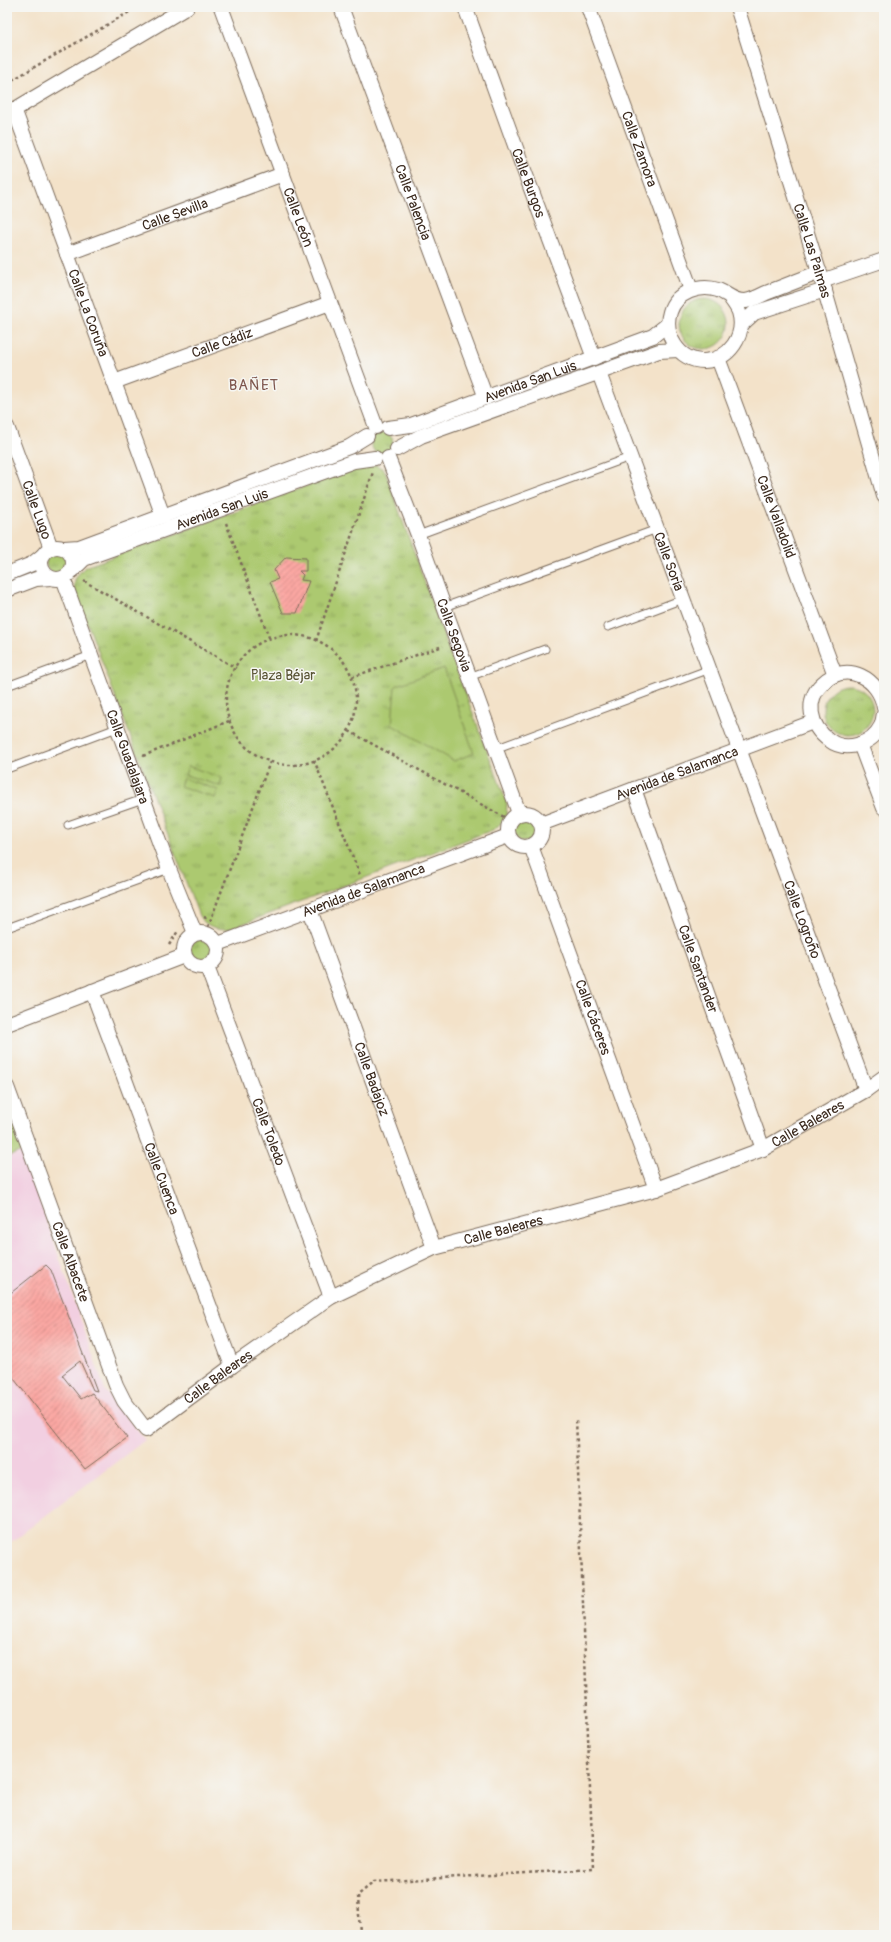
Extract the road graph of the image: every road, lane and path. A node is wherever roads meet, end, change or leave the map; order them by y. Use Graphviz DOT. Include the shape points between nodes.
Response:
graph roads {
  1 [pos="138,7"];
  2 [pos="187,7"];
  3 [pos="221,7"];
  4 [pos="341,7"];
  5 [pos="465,7"];
  6 [pos="588,7"];
  7 [pos="737,7"];
  8 [pos="7,83"];
  9 [pos="11,112"];
  10 [pos="282,174"];
  11 [pos="67,254"];
  12 [pos="884,260"];
  13 [pos="822,281"];
  14 [pos="691,290"];
  15 [pos="731,299"];
  16 [pos="330,303"];
  17 [pos="668,324"];
  18 [pos="741,325"];
  19 [pos="678,350"];
  20 [pos="594,358"];
  21 [pos="718,358"];
  22 [pos="599,373"];
  23 [pos="114,382"];
  24 [pos="486,398"];
  25 [pos="7,428"];
  26 [pos="377,431"];
  27 [pos="385,456"];
  28 [pos="630,457"];
  29 [pos="884,496"];
  30 [pos="220,510"];
  31 [pos="163,516"];
  32 [pos="657,529"];
  33 [pos="418,535"];
  34 [pos="52,551"];
  35 [pos="7,574"];
  36 [pos="64,575"];
  37 [pos="7,590"];
  38 [pos="684,599"];
  39 [pos="444,607"];
  40 [pos="608,627"];
  41 [pos="270,640"];
  42 [pos="316,641"];
  43 [pos="457,642"];
  44 [pos="545,649"];
  45 [pos="90,655"];
  46 [pos="236,668"];
  47 [pos="710,669"];
  48 [pos="835,675"];
  49 [pos="352,676"];
  50 [pos="469,677"];
  51 [pos="7,686"];
  52 [pos="883,701"];
  53 [pos="884,714"];
  54 [pos="229,721"];
  55 [pos="813,722"];
  56 [pos="117,728"];
  57 [pos="349,731"];
  58 [pos="860,744"];
  59 [pos="496,749"];
  60 [pos="740,749"];
  61 [pos="314,760"];
  62 [pos="130,761"];
  63 [pos="270,762"];
  64 [pos="7,769"];
  65 [pos="634,789"];
  66 [pos="143,799"];
  67 [pos="884,808"];
  68 [pos="515,817"];
  69 [pos="541,824"];
  70 [pos="68,825"];
  71 [pos="508,836"];
  72 [pos="531,846"];
  73 [pos="169,869"];
  74 [pos="366,889"];
  75 [pos="310,910"];
  76 [pos="7,928"];
  77 [pos="200,933"];
  78 [pos="218,944"];
  79 [pos="184,956"];
  80 [pos="207,967"];
  81 [pos="92,991"];
  82 [pos="7,1024"];
  83 [pos="884,1077"];
  84 [pos="7,1087"];
  85 [pos="866,1090"];
  86 [pos="763,1149"];
  87 [pos="656,1188"];
  88 [pos="434,1248"];
  89 [pos="331,1297"];
  90 [pos="232,1366"];
  91 [pos="576,1418"];
  92 [pos="146,1430"];
  93 [pos="360,1935"];
  1 -- 8 [label="path"];
  2 -- 9 [label="street"];
  3 -- 10 [label="street, Calle León"];
  4 -- 24 [label="street, Calle Palencia"];
  5 -- 20 [label="street, Calle Burgos"];
  6 -- 14 [label="street, Calle Zamora"];
  7 -- 13 [label="street, Calle Las Palmas"];
  9 -- 11 [label="street, Calle La Coruña"];
  10 -- 11 [label="street, Calle Sevilla"];
  10 -- 16 [label="street, Calle León"];
  11 -- 23 [label="street, Calle La Coruña"];
  12 -- 13 [label="street"];
  13 -- 15 [label="street" via="746,301"];
  13 -- 18 [label="street" via="754,313"];
  13 -- 29 [label="street, Calle Las Palmas"];
  14 -- 15 [label="street" via="719,290"];
  14 -- 17 [label="street" via="679,298 671,310"];
  15 -- 18 [label="street" via="739,311"];
  16 -- 23 [label="street, Calle Cádiz"];
  16 -- 26 [label="street, Calle León"];
  17 -- 19 [label="street" via="670,338"];
  17 -- 20 [label="street, Avenida San Luis" via="653,336"];
  18 -- 21 [label="street" via="738,339 730,351"];
  19 -- 21 [label="street" via="690,358 704,361"];
  19 -- 22 [label="street, Avenida San Luis" via="659,351"];
  20 -- 24 [label="street, Avenida San Luis"];
  21 -- 48 [label="street, Calle Valladolid"];
  22 -- 27 [label="street, Avenida San Luis" via="421,436"];
  22 -- 28 [label="street, Calle Soria"];
  23 -- 31 [label="street, Calle La Coruña"];
  24 -- 26 [label="street, Avenida San Luis" via="411,425"];
  25 -- 34 [label="street, Calle Lugo"];
  26 -- 27 [label="street" via="366,449"];
  26 -- 27 [label="street" via="397,437"];
  26 -- 31 [label="street, Avenida San Luis" via="349,447"];
  27 -- 30 [label="street, Avenida San Luis" via="354,461"];
  27 -- 33 [label="street, Calle Segovia"];
  27 -- 42 [label="path"];
  28 -- 32 [label="street, Calle Soria"];
  28 -- 33 [label="lane"];
  30 -- 36 [label="street, Avenida San Luis" via="84,559"];
  30 -- 41 [label="path"];
  31 -- 34 [label="street, Avenida San Luis" via="79,547"];
  32 -- 38 [label="street, Calle Soria"];
  32 -- 39 [label="lane"];
  33 -- 39 [label="street, Calle Segovia"];
  34 -- 35 [label="street, Avenida San Luis" via="32,564"];
  34 -- 36 [label="street" via="73,557"];
  34 -- 36 [label="street" via="41,563 42,569"];
  36 -- 37 [label="street" via="36,579"];
  36 -- 45 [label="street, Calle Guadalajara"];
  36 -- 46 [label="path"];
  38 -- 40 [label="lane"];
  38 -- 47 [label="street, Calle Soria"];
  39 -- 43 [label="street, Calle Segovia"];
  41 -- 42 [label="path" via="283,636 306,637"];
  41 -- 46 [label="path" via="261,642 244,656"];
  42 -- 49 [label="path" via="329,647 345,663"];
  43 -- 49 [label="path"];
  43 -- 50 [label="street, Calle Segovia"];
  44 -- 50 [label="lane"];
  45 -- 51 [label="lane"];
  45 -- 56 [label="street, Calle Guadalajara"];
  46 -- 54 [label="path" via="226,696"];
  47 -- 59 [label="lane"];
  47 -- 60 [label="street, Calle Soria"];
  48 -- 52 [label="street" via="849,673 864,676 875,685"];
  48 -- 55 [label="street" via="823,683 815,694 811,708"];
  49 -- 57 [label="path" via="356,710"];
  50 -- 59 [label="street, Calle Segovia"];
  53 -- 58 [label="street" via="881,725 872,737"];
  54 -- 62 [label="path"];
  54 -- 63 [label="path" via="245,746"];
  55 -- 58 [label="street" via="821,734 832,743 846,746"];
  55 -- 60 [label="street, Avenida de Salamanca"];
  56 -- 62 [label="street, Calle Guadalajara"];
  56 -- 64 [label="lane"];
  57 -- 61 [label="path" via="339,744 322,758"];
  57 -- 68 [label="path"];
  58 -- 67 [label="street"];
  59 -- 68 [label="street, Calle Segovia"];
  60 -- 65 [label="street, Avenida de Salamanca"];
  60 -- 85 [label="street, Calle Logroño"];
  61 -- 63 [label="path" via="298,765"];
  61 -- 74 [label="path"];
  62 -- 66 [label="street, Calle Guadalajara"];
  63 -- 77 [label="path"];
  65 -- 69 [label="street, Avenida de Salamanca"];
  65 -- 86 [label="street, Calle Santander"];
  66 -- 70 [label="lane"];
  66 -- 73 [label="street, Calle Guadalajara"];
  68 -- 69 [label="street" via="532,814"];
  68 -- 71 [label="street" via="507,829"];
  69 -- 72 [label="street" via="541,837"];
  71 -- 72 [label="street" via="517,846"];
  71 -- 74 [label="street, Avenida de Salamanca"];
  72 -- 87 [label="street, Calle Cáceres"];
  73 -- 76 [label="lane"];
  73 -- 77 [label="street, Calle Guadalajara"];
  74 -- 75 [label="street, Avenida de Salamanca"];
  75 -- 78 [label="street, Avenida de Salamanca"];
  75 -- 88 [label="street, Calle Badajoz"];
  77 -- 78 [label="street" via="214,938"];
  77 -- 79 [label="street" via="189,937 185,942"];
  78 -- 80 [label="street" via="217,957"];
  79 -- 80 [label="street" via="193,966"];
  79 -- 81 [label="street"];
  80 -- 89 [label="street, Calle Toledo"];
  81 -- 82 [label="street"];
  81 -- 90 [label="street, Calle Cuenca"];
  83 -- 85 [label="street, Calle Baleares"];
  84 -- 92 [label="street, Calle Albacete" via="116,1385 124,1402"];
  85 -- 86 [label="street, Calle Baleares"];
  86 -- 87 [label="street, Calle Baleares"];
  87 -- 88 [label="street, Calle Baleares"];
  88 -- 89 [label="street, Calle Baleares"];
  89 -- 90 [label="street, Calle Baleares"];
  90 -- 92 [label="street, Calle Baleares"];
  91 -- 93 [label="path" via="592,1869 374,1882 358,1895"];
}
